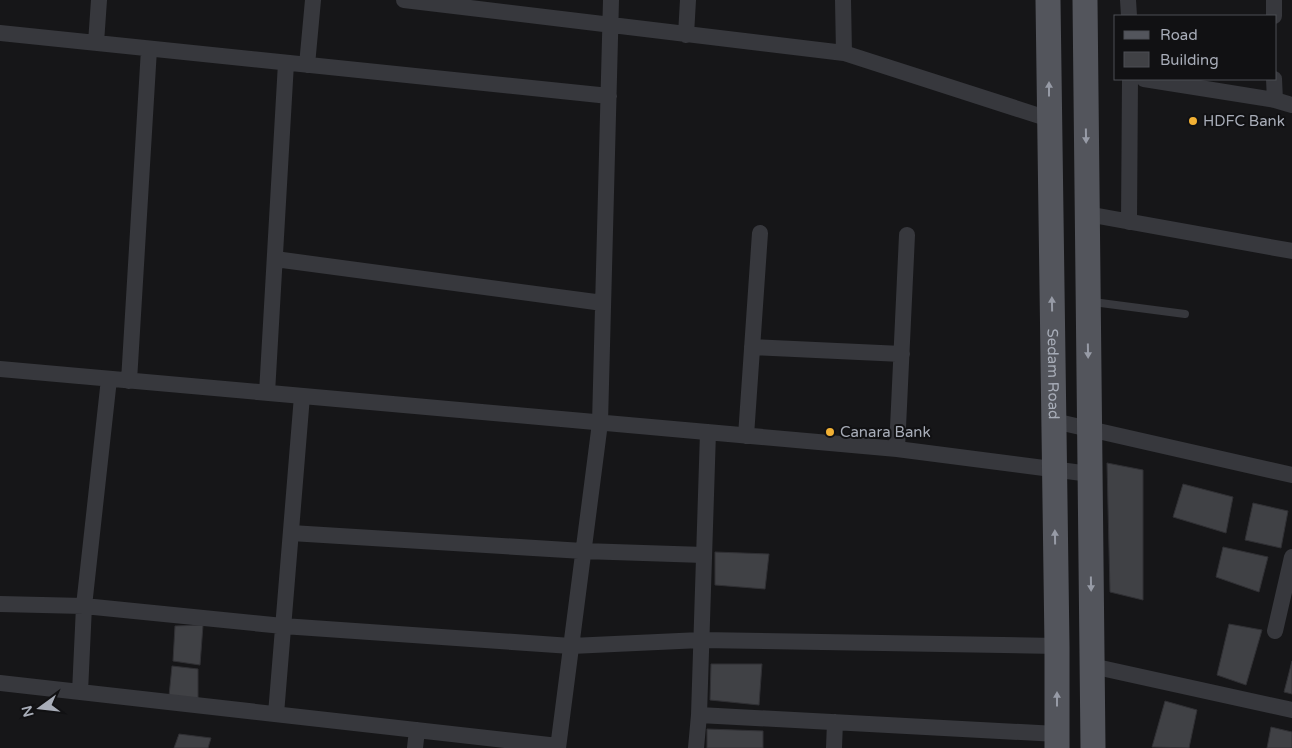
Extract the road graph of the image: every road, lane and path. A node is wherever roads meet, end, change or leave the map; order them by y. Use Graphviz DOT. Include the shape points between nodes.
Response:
graph roads {
  1 [pos="99,0"];
  2 [pos="313,0"];
  3 [pos="404,0"];
  4 [pos="611,0"];
  5 [pos="688,0"];
  6 [pos="843,0"];
  7 [pos="1048,0"];
  8 [pos="1085,0"];
  9 [pos="1128,0"];
  10 [pos="1274,0"];
  11 [pos="492,6"];
  12 [pos="1129,15"];
  13 [pos="1274,15"];
  14 [pos="610,26"];
  15 [pos="0,33"];
  16 [pos="686,35"];
  17 [pos="96,43"];
  18 [pos="149,49"];
  19 [pos="844,53"];
  20 [pos="286,63"];
  21 [pos="307,65"];
  22 [pos="1130,80"];
  23 [pos="1150,80"];
  24 [pos="1274,80"];
  25 [pos="609,96"];
  26 [pos="1275,100"];
  27 [pos="1292,105"];
  28 [pos="1049,119"];
  29 [pos="1087,214"];
  30 [pos="1129,222"];
  31 [pos="760,233"];
  32 [pos="908,235"];
  33 [pos="1292,251"];
  34 [pos="275,259"];
  35 [pos="1088,301"];
  36 [pos="603,304"];
  37 [pos="1185,314"];
  38 [pos="752,348"];
  39 [pos="902,354"];
  40 [pos="0,369"];
  41 [pos="108,379"];
  42 [pos="129,381"];
  43 [pos="267,393"];
  44 [pos="302,396"];
  45 [pos="1054,421"];
  46 [pos="600,423"];
  47 [pos="1089,429"];
  48 [pos="708,432"];
  49 [pos="746,436"];
  50 [pos="897,449"];
  51 [pos="1054,469"];
  52 [pos="1090,474"];
  53 [pos="1292,475"];
  54 [pos="290,533"];
  55 [pos="583,551"];
  56 [pos="704,555"];
  57 [pos="1292,556"];
  58 [pos="0,604"];
  59 [pos="84,606"];
  60 [pos="283,626"];
  61 [pos="1274,631"];
  62 [pos="702,640"];
  63 [pos="571,646"];
  64 [pos="1057,646"];
  65 [pos="1092,666"];
  66 [pos="0,684"];
  67 [pos="80,692"];
  68 [pos="1292,710"];
  69 [pos="276,714"];
  70 [pos="699,715"];
  71 [pos="835,722"];
  72 [pos="417,730"];
  73 [pos="1057,741"];
  74 [pos="558,747"];
  75 [pos="415,748"];
  76 [pos="696,748"];
  77 [pos="834,748"];
  78 [pos="1093,748"];
  1 -- 17 [label="street"];
  2 -- 21 [label="street"];
  3 -- 11 [label="street"];
  4 -- 14 [label="street"];
  5 -- 16 [label="street"];
  6 -- 19 [label="street"];
  28 -- 7 [label="main road, Sedam Road, one-way"];
  8 -- 29 [label="main road, one-way"];
  9 -- 12 [label="street"];
  10 -- 13 [label="street"];
  11 -- 14 [label="street"];
  14 -- 16 [label="street"];
  14 -- 25 [label="street"];
  15 -- 17 [label="street"];
  16 -- 19 [label="street"];
  17 -- 18 [label="street"];
  18 -- 20 [label="street"];
  18 -- 42 [label="street"];
  19 -- 28 [label="street"];
  20 -- 21 [label="street"];
  20 -- 34 [label="street"];
  21 -- 25 [label="street"];
  22 -- 30 [label="street"];
  23 -- 26 [label="street"];
  24 -- 26 [label="street"];
  25 -- 36 [label="street"];
  26 -- 27 [label="street"];
  45 -- 28 [label="main road, Sedam Road, one-way"];
  29 -- 30 [label="street"];
  29 -- 35 [label="main road"];
  30 -- 33 [label="street"];
  31 -- 38 [label="street"];
  32 -- 39 [label="street"];
  34 -- 36 [label="street"];
  34 -- 43 [label="street"];
  35 -- 37 [label="lane"];
  35 -- 47 [label="main road, one-way"];
  36 -- 46 [label="street"];
  38 -- 39 [label="street"];
  38 -- 49 [label="street"];
  39 -- 50 [label="street"];
  40 -- 41 [label="street"];
  41 -- 42 [label="street"];
  41 -- 59 [label="street"];
  42 -- 43 [label="street"];
  43 -- 44 [label="street"];
  44 -- 46 [label="street"];
  44 -- 54 [label="street"];
  45 -- 47 [label="street"];
  45 -- 51 [label="main road, Sedam Road"];
  46 -- 48 [label="street"];
  46 -- 55 [label="street"];
  47 -- 52 [label="main road"];
  47 -- 53 [label="street"];
  48 -- 49 [label="street"];
  48 -- 56 [label="street"];
  49 -- 50 [label="street"];
  50 -- 51 [label="street"];
  51 -- 52 [label="street"];
  64 -- 51 [label="main road, Sedam Road, one-way"];
  52 -- 65 [label="main road, one-way"];
  54 -- 55 [label="street"];
  54 -- 60 [label="street"];
  55 -- 56 [label="street"];
  55 -- 63 [label="street"];
  56 -- 62 [label="street"];
  57 -- 61 [label="street"];
  58 -- 59 [label="street"];
  59 -- 60 [label="street"];
  59 -- 67 [label="street"];
  60 -- 63 [label="street"];
  60 -- 69 [label="street"];
  62 -- 63 [label="street"];
  62 -- 64 [label="street"];
  62 -- 70 [label="street"];
  63 -- 74 [label="street"];
  73 -- 64 [label="main road, Sedam Road, one-way"];
  65 -- 68 [label="street"];
  65 -- 78 [label="main road"];
  66 -- 67 [label="street"];
  67 -- 69 [label="street"];
  69 -- 72 [label="street"];
  70 -- 71 [label="street"];
  70 -- 76 [label="street"];
  71 -- 73 [label="street"];
  71 -- 77 [label="street"];
  72 -- 74 [label="street"];
  72 -- 75 [label="street"];
}
